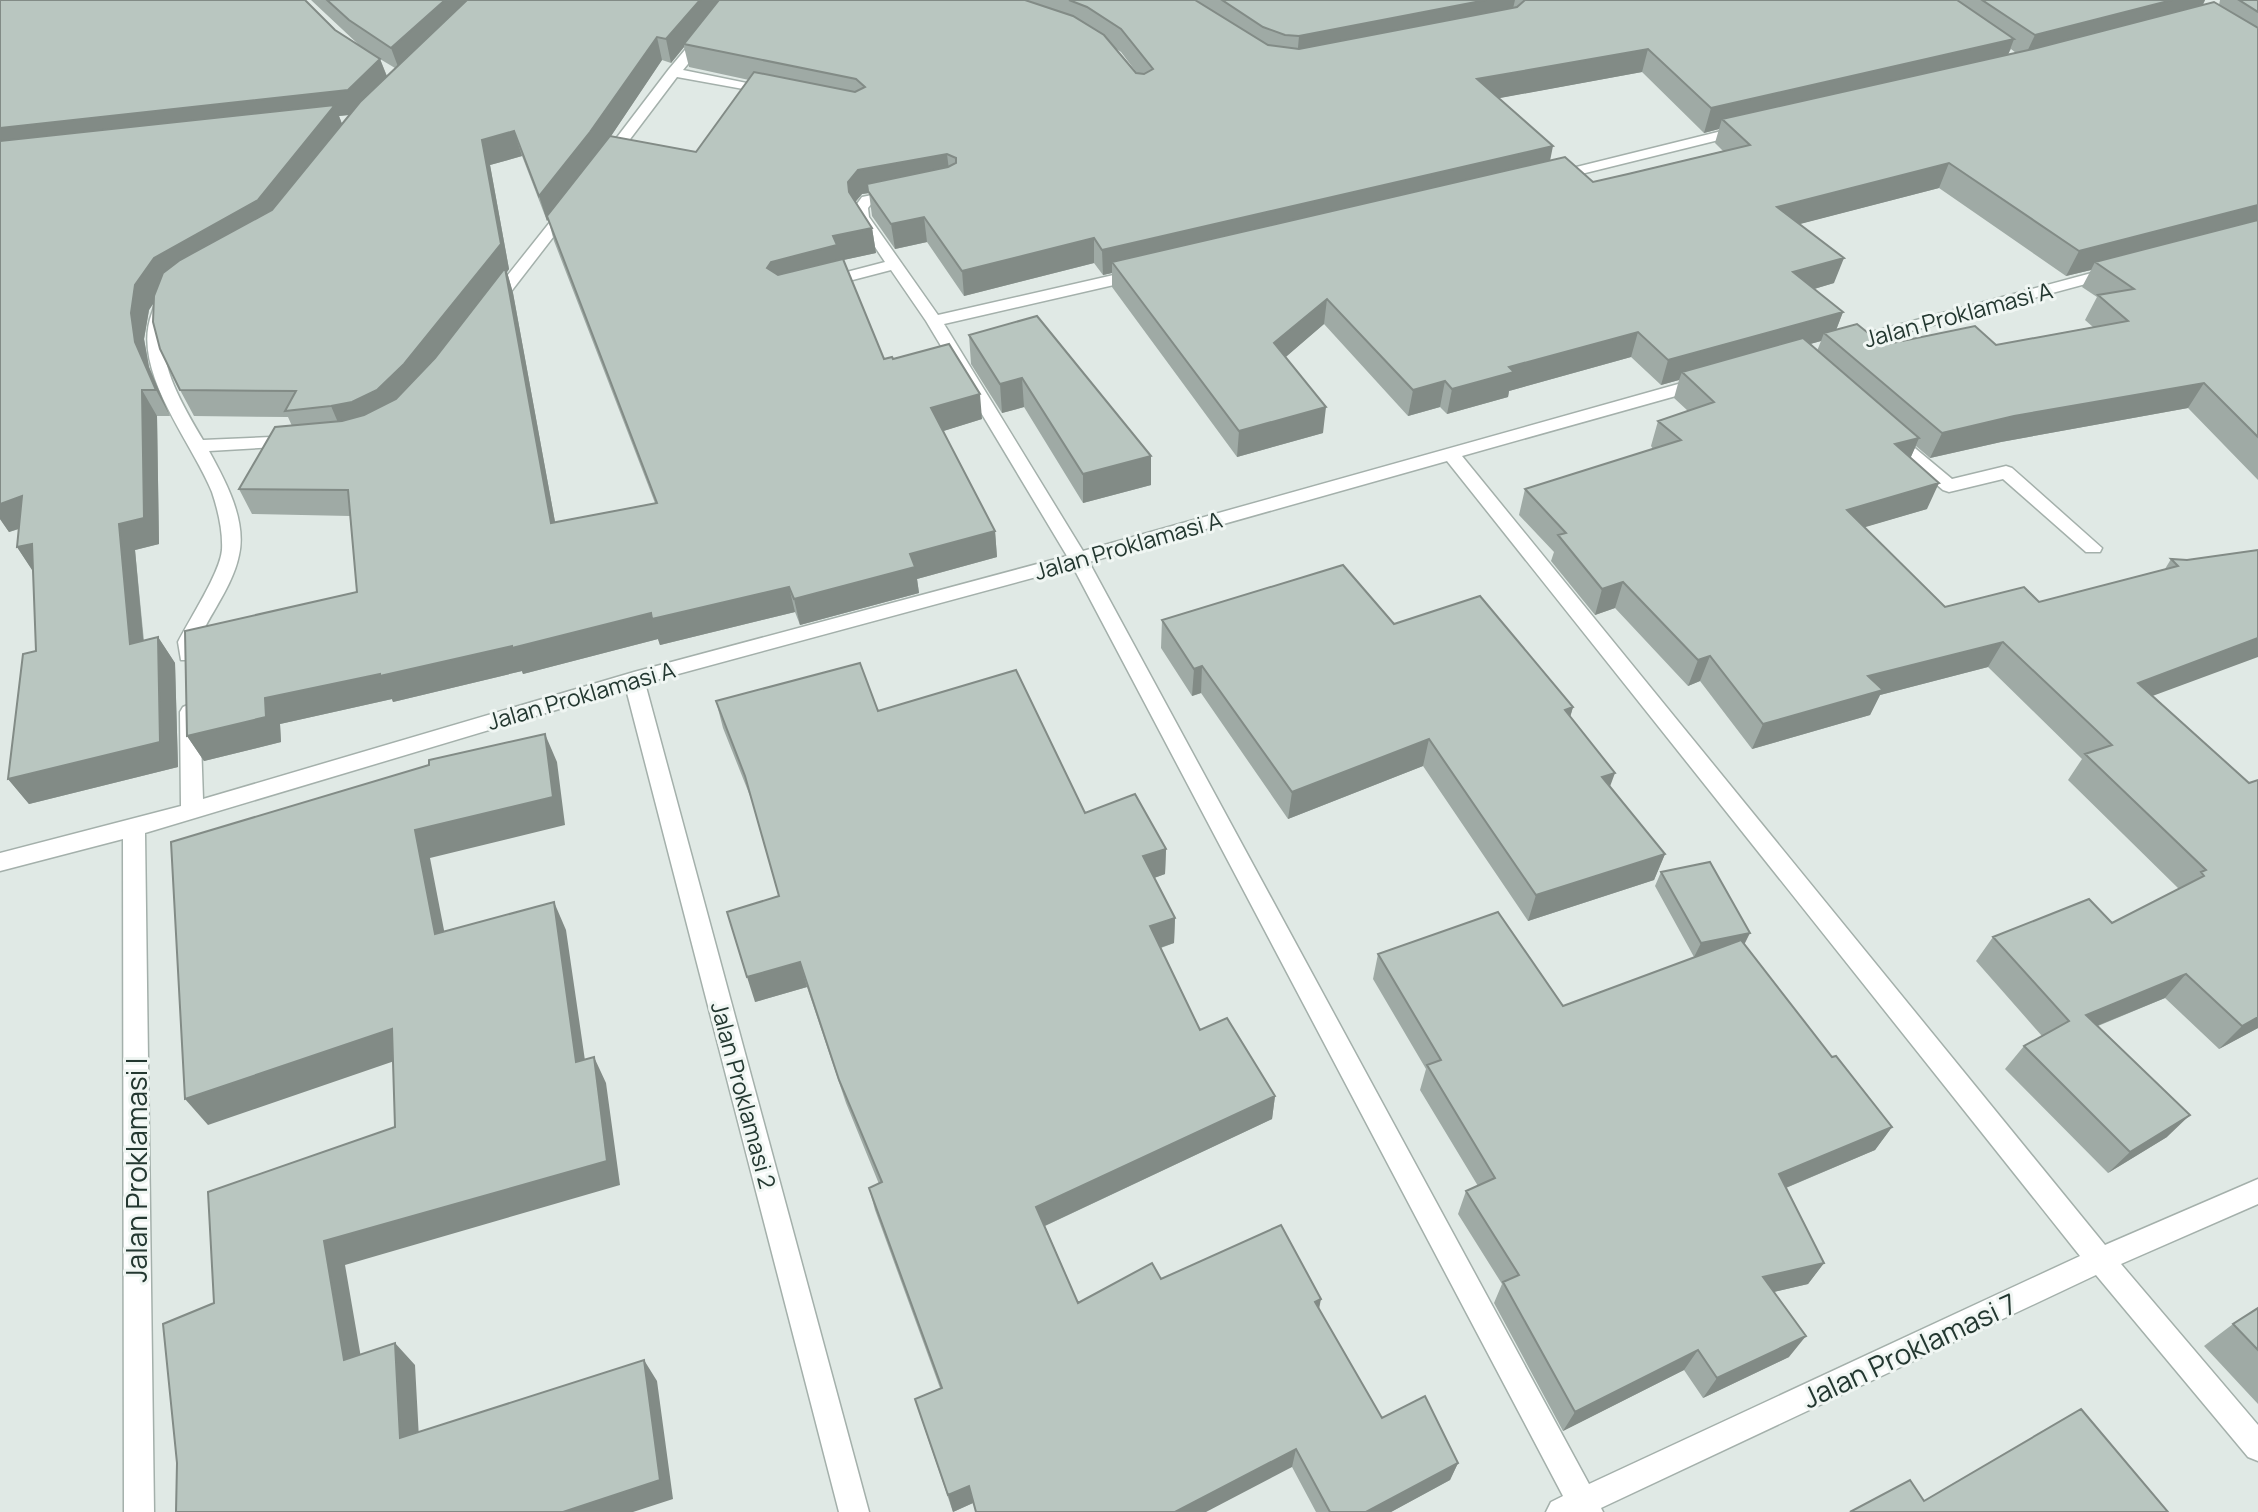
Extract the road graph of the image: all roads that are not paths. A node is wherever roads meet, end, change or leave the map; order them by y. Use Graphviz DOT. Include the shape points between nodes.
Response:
graph roads {
  1 [pos="734,0"];
  2 [pos="674,72"];
  3 [pos="780,93"];
  4 [pos="1757,127"];
  5 [pos="595,175"];
  6 [pos="1544,179"];
  7 [pos="908,192"];
  8 [pos="578,197"];
  9 [pos="895,264"];
  10 [pos="2127,268"];
  11 [pos="1152,271"];
  12 [pos="807,286"];
  13 [pos="176,287"];
  14 [pos="483,318"];
  15 [pos="934,321"];
  16 [pos="1824,349"];
  17 [pos="1725,376"];
  18 [pos="1882,429"];
  19 [pos="318,440"];
  20 [pos="198,446"];
  21 [pos="1451,454"];
  22 [pos="2092,548"];
  23 [pos="1078,559"];
  24 [pos="635,679"];
  25 [pos="192,810"];
  26 [pos="134,828"];
  27 [pos="0,862"];
  28 [pos="2258,1191"];
  29 [pos="2100,1260"];
  30 [pos="2258,1447"];
  31 [pos="1577,1508"];
  32 [pos="139,1512"];
  33 [pos="854,1512"];
  1 -- 2 [label="street"];
  2 -- 3 [label="street"];
  2 -- 5 [label="street"];
  4 -- 6 [label="street"];
  7 -- 9 [label="street" via="867,200 861,208 862,217"];
  8 -- 14 [label="street"];
  9 -- 12 [label="street"];
  9 -- 15 [label="street"];
  10 -- 16 [label="street, Jalan Proklamasi A"];
  11 -- 15 [label="street"];
  13 -- 20 [label="street" via="167,294 155,330 159,368"];
  15 -- 23 [label="street"];
  17 -- 21 [label="street, Jalan Proklamasi A"];
  18 -- 22 [label="street" via="1949,486 2006,472"];
  19 -- 20 [label="street"];
  20 -- 25 [label="street" via="228,507 231,553 188,642"];
  21 -- 23 [label="street, Jalan Proklamasi A"];
  21 -- 29 [label="street"];
  23 -- 24 [label="street, Jalan Proklamasi A"];
  23 -- 31 [label="street"];
  24 -- 25 [label="street, Jalan Proklamasi A"];
  24 -- 33 [label="street, Jalan Proklamasi 2"];
  25 -- 26 [label="street, Jalan Proklamasi A"];
  26 -- 27 [label="street, Jalan Proklamasi A"];
  26 -- 32 [label="street, Jalan Proklamasi I"];
  28 -- 29 [label="street, Jalan Proklamasi 7"];
  29 -- 30 [label="street"];
  29 -- 31 [label="street, Jalan Proklamasi 7"];
}
